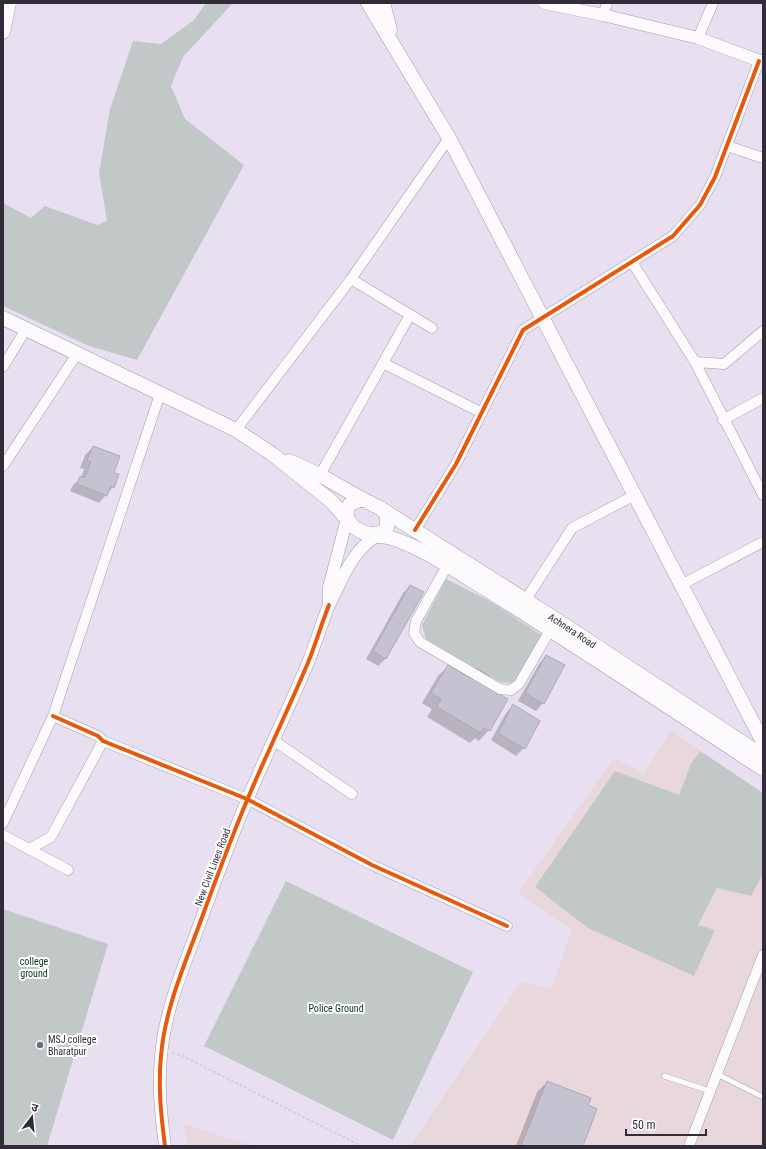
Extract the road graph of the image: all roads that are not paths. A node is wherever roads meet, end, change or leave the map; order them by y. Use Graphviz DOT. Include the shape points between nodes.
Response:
graph roads {
  1 [pos="9,3"];
  2 [pos="368,3"];
  3 [pos="383,3"];
  4 [pos="544,3"];
  5 [pos="713,3"];
  6 [pos="605,9"];
  7 [pos="3,32"];
  8 [pos="698,38"];
  9 [pos="394,45"];
  10 [pos="761,61"];
  11 [pos="450,138"];
  12 [pos="728,146"];
  13 [pos="763,158"];
  14 [pos="632,262"];
  15 [pos="351,279"];
  16 [pos="410,315"];
  17 [pos="3,318"];
  18 [pos="543,318"];
  19 [pos="432,328"];
  20 [pos="26,329"];
  21 [pos="763,330"];
  22 [pos="77,354"];
  23 [pos="695,362"];
  24 [pos="383,363"];
  25 [pos="3,367"];
  26 [pos="160,394"];
  27 [pos="763,398"];
  28 [pos="482,414"];
  29 [pos="723,420"];
  30 [pos="236,430"];
  31 [pos="272,454"];
  32 [pos="4,461"];
  33 [pos="320,475"];
  34 [pos="760,482"];
  35 [pos="635,495"];
  36 [pos="763,495"];
  37 [pos="362,499"];
  38 [pos="380,508"];
  39 [pos="347,519"];
  40 [pos="415,530"];
  41 [pos="376,536"];
  42 [pos="763,542"];
  43 [pos="450,560"];
  44 [pos="681,585"];
  45 [pos="525,601"];
  46 [pos="329,605"];
  47 [pos="554,625"];
  48 [pos="52,716"];
  49 [pos="273,740"];
  50 [pos="103,741"];
  51 [pos="763,742"];
  52 [pos="763,756"];
  53 [pos="763,769"];
  54 [pos="352,794"];
  55 [pos="247,799"];
  56 [pos="3,823"];
  57 [pos="3,835"];
  58 [pos="29,849"];
  59 [pos="68,870"];
  60 [pos="507,926"];
  61 [pos="763,955"];
  62 [pos="717,1074"];
  63 [pos="664,1076"];
  64 [pos="710,1091"];
  65 [pos="763,1097"];
  66 [pos="165,1146"];
  67 [pos="689,1146"];
  1 -- 7 [label="main road"];
  2 -- 9 [label="main road"];
  3 -- 9 [label="main road"];
  4 -- 6 [label="street"];
  5 -- 8 [label="street"];
  6 -- 8 [label="street"];
  8 -- 10 [label="street"];
  9 -- 11 [label="main road"];
  10 -- 12 [label="street"];
  11 -- 15 [label="street"];
  11 -- 18 [label="main road"];
  12 -- 13 [label="street"];
  12 -- 14 [label="street" via="700,206 673,236"];
  14 -- 18 [label="street"];
  14 -- 23 [label="street"];
  15 -- 16 [label="street"];
  15 -- 30 [label="street"];
  16 -- 19 [label="street"];
  16 -- 24 [label="street"];
  17 -- 20 [label="main road"];
  18 -- 28 [label="street" via="523,330"];
  18 -- 35 [label="main road"];
  20 -- 22 [label="main road"];
  20 -- 25 [label="street"];
  21 -- 23 [label="street" via="724,364"];
  22 -- 26 [label="main road"];
  22 -- 32 [label="street" via="12,454"];
  23 -- 29 [label="street"];
  24 -- 28 [label="street"];
  24 -- 33 [label="street"];
  26 -- 30 [label="main road"];
  26 -- 48 [label="street"];
  27 -- 29 [label="street"];
  28 -- 40 [label="street" via="456,464"];
  29 -- 34 [label="street"];
  30 -- 31 [label="main road"];
  31 -- 33 [label="main road"];
  31 -- 39 [label="main road" via="331,501"];
  33 -- 37 [label="main road"];
  34 -- 36 [label="street"];
  35 -- 44 [label="main road"];
  35 -- 45 [label="street" via="572,528"];
  37 -- 38 [label="main road"];
  37 -- 39 [label="main road" via="350,504 346,511"];
  38 -- 40 [label="main road, Achnera Road"];
  38 -- 41 [label="main road" via="387,514 388,523 385,531"];
  39 -- 41 [label="main road" via="352,525"];
  39 -- 46 [label="street" via="329,587"];
  40 -- 43 [label="main road, Achnera Road"];
  41 -- 43 [label="main road, Achnera Road" via="383,535"];
  41 -- 46 [label="street" via="364,544 354,556"];
  42 -- 44 [label="street"];
  43 -- 45 [label="main road, Achnera Road"];
  43 -- 47 [label="main road, Achnera Road"];
  43 -- 47 [label="street" via="416,621 414,633 420,642 500,689 511,690 519,684"];
  44 -- 51 [label="main road"];
  45 -- 47 [label="main road, Achnera Road"];
  46 -- 49 [label="street, New Civil Lines Road" via="307,664"];
  47 -- 52 [label="main road, Achnera Road"];
  47 -- 53 [label="main road, Achnera Road"];
  48 -- 50 [label="street" via="98,736"];
  48 -- 56 [label="street"];
  49 -- 54 [label="street"];
  49 -- 55 [label="street, New Civil Lines Road"];
  50 -- 55 [label="street"];
  50 -- 58 [label="street" via="51,837"];
  55 -- 60 [label="street" via="372,865"];
  55 -- 66 [label="street, New Civil Lines Road" via="189,948 168,1017 159,1084 160,1117"];
  57 -- 58 [label="street"];
  58 -- 59 [label="street"];
  61 -- 62 [label="street"];
  62 -- 64 [label="street"];
  62 -- 65 [label="lane"];
  63 -- 64 [label="lane"];
  64 -- 67 [label="street"];
}
